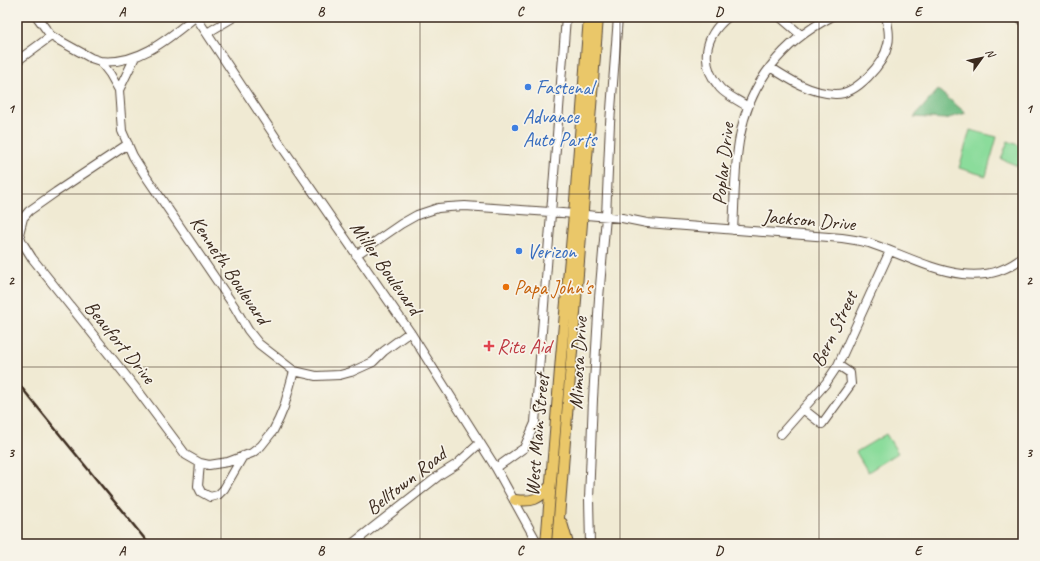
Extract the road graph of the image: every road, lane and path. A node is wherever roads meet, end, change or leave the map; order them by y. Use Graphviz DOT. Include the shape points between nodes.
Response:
graph roads {
  1 [pos="37,17"];
  2 [pos="196,17"];
  3 [pos="234,17"];
  4 [pos="566,17"];
  5 [pos="589,17"];
  6 [pos="598,17"];
  7 [pos="618,17"];
  8 [pos="728,17"];
  9 [pos="780,17"];
  10 [pos="831,17"];
  11 [pos="886,17"];
  12 [pos="1019,17"];
  13 [pos="1023,21"];
  14 [pos="207,33"];
  15 [pos="801,35"];
  16 [pos="52,36"];
  17 [pos="135,57"];
  18 [pos="17,60"];
  19 [pos="100,61"];
  20 [pos="770,67"];
  21 [pos="119,90"];
  22 [pos="748,107"];
  23 [pos="128,144"];
  24 [pos="550,212"];
  25 [pos="579,215"];
  26 [pos="606,217"];
  27 [pos="733,230"];
  28 [pos="890,251"];
  29 [pos="356,255"];
  30 [pos="1023,257"];
  31 [pos="410,332"];
  32 [pos="838,365"];
  33 [pos="294,371"];
  34 [pos="803,409"];
  35 [pos="782,434"];
  36 [pos="480,443"];
  37 [pos="243,456"];
  38 [pos="200,463"];
  39 [pos="496,468"];
  40 [pos="550,486"];
  41 [pos="515,500"];
  42 [pos="560,515"];
  43 [pos="352,544"];
  44 [pos="538,544"];
  45 [pos="546,544"];
  46 [pos="557,544"];
  47 [pos="568,544"];
  48 [pos="590,544"];
  1 -- 16 [label="street, Kenneth Boulevard"];
  2 -- 14 [label="street, Miller Boulevard"];
  2 -- 17 [label="street, Kenneth Boulevard" via="153,49"];
  3 -- 14 [label="street"];
  4 -- 24 [label="street"];
  5 -- 25 [label="main road, West Main Street"];
  6 -- 25 [label="main road, West Main Street"];
  7 -- 26 [label="street, Mimosa Drive"];
  8 -- 22 [label="street" via="714,31 706,59 710,74 721,89"];
  9 -- 15 [label="street"];
  10 -- 15 [label="street, Poplar Drive"];
  11 -- 20 [label="street" via="889,43 883,58 872,74 854,88 837,94 820,92 793,82"];
  12 -- 13 [label="street"];
  14 -- 29 [label="street, Miller Boulevard"];
  15 -- 20 [label="street, Poplar Drive"];
  16 -- 18 [label="street"];
  16 -- 19 [label="street, Kenneth Boulevard"];
  17 -- 19 [label="street, Kenneth Boulevard" via="112,62"];
  17 -- 21 [label="street"];
  19 -- 21 [label="street, Kenneth Boulevard"];
  20 -- 22 [label="street, Poplar Drive"];
  21 -- 23 [label="street, Kenneth Boulevard" via="122,131"];
  22 -- 27 [label="street, Poplar Drive" via="738,150"];
  23 -- 33 [label="street, Kenneth Boulevard" via="145,175 248,330 259,344"];
  23 -- 38 [label="street, Beaufort Drive" via="30,211 23,218 18,234 32,258 186,455"];
  24 -- 25 [label="street, Jackson Drive"];
  24 -- 29 [label="street, Jackson Drive" via="465,206 438,208 417,215"];
  24 -- 39 [label="street" via="535,423 524,448"];
  25 -- 26 [label="street, Jackson Drive"];
  25 -- 40 [label="main road, West Main Street"];
  25 -- 42 [label="main road, West Main Street"];
  26 -- 27 [label="street, Jackson Drive"];
  26 -- 48 [label="street, Mimosa Drive" via="592,406"];
  27 -- 28 [label="street, Jackson Drive" via="842,238 869,243"];
  28 -- 30 [label="street, Jackson Drive" via="934,269 973,275 998,271"];
  28 -- 32 [label="street, Bern Street"];
  29 -- 31 [label="street, Miller Boulevard"];
  31 -- 33 [label="street, Kenneth Boulevard" via="373,362 351,372 316,376"];
  31 -- 36 [label="street, Miller Boulevard"];
  32 -- 34 [label="street, Bern Street"];
  32 -- 34 [label="street" via="850,373 851,384 822,424"];
  33 -- 37 [label="street" via="284,407 273,431 261,446"];
  34 -- 35 [label="street, Bern Street"];
  36 -- 39 [label="street, Miller Boulevard"];
  36 -- 43 [label="street, Belltown Road" via="457,464"];
  37 -- 38 [label="street" via="220,463"];
  37 -- 38 [label="street" via="224,489 218,495 210,497 201,492 198,486"];
  39 -- 41 [label="street, Miller Boulevard"];
  40 -- 41 [label="main road" via="543,495 534,500"];
  40 -- 45 [label="main road, West Main Street"];
  41 -- 44 [label="street, Miller Boulevard"];
  42 -- 46 [label="main road, West Main Street"];
  42 -- 47 [label="main road"];
}
